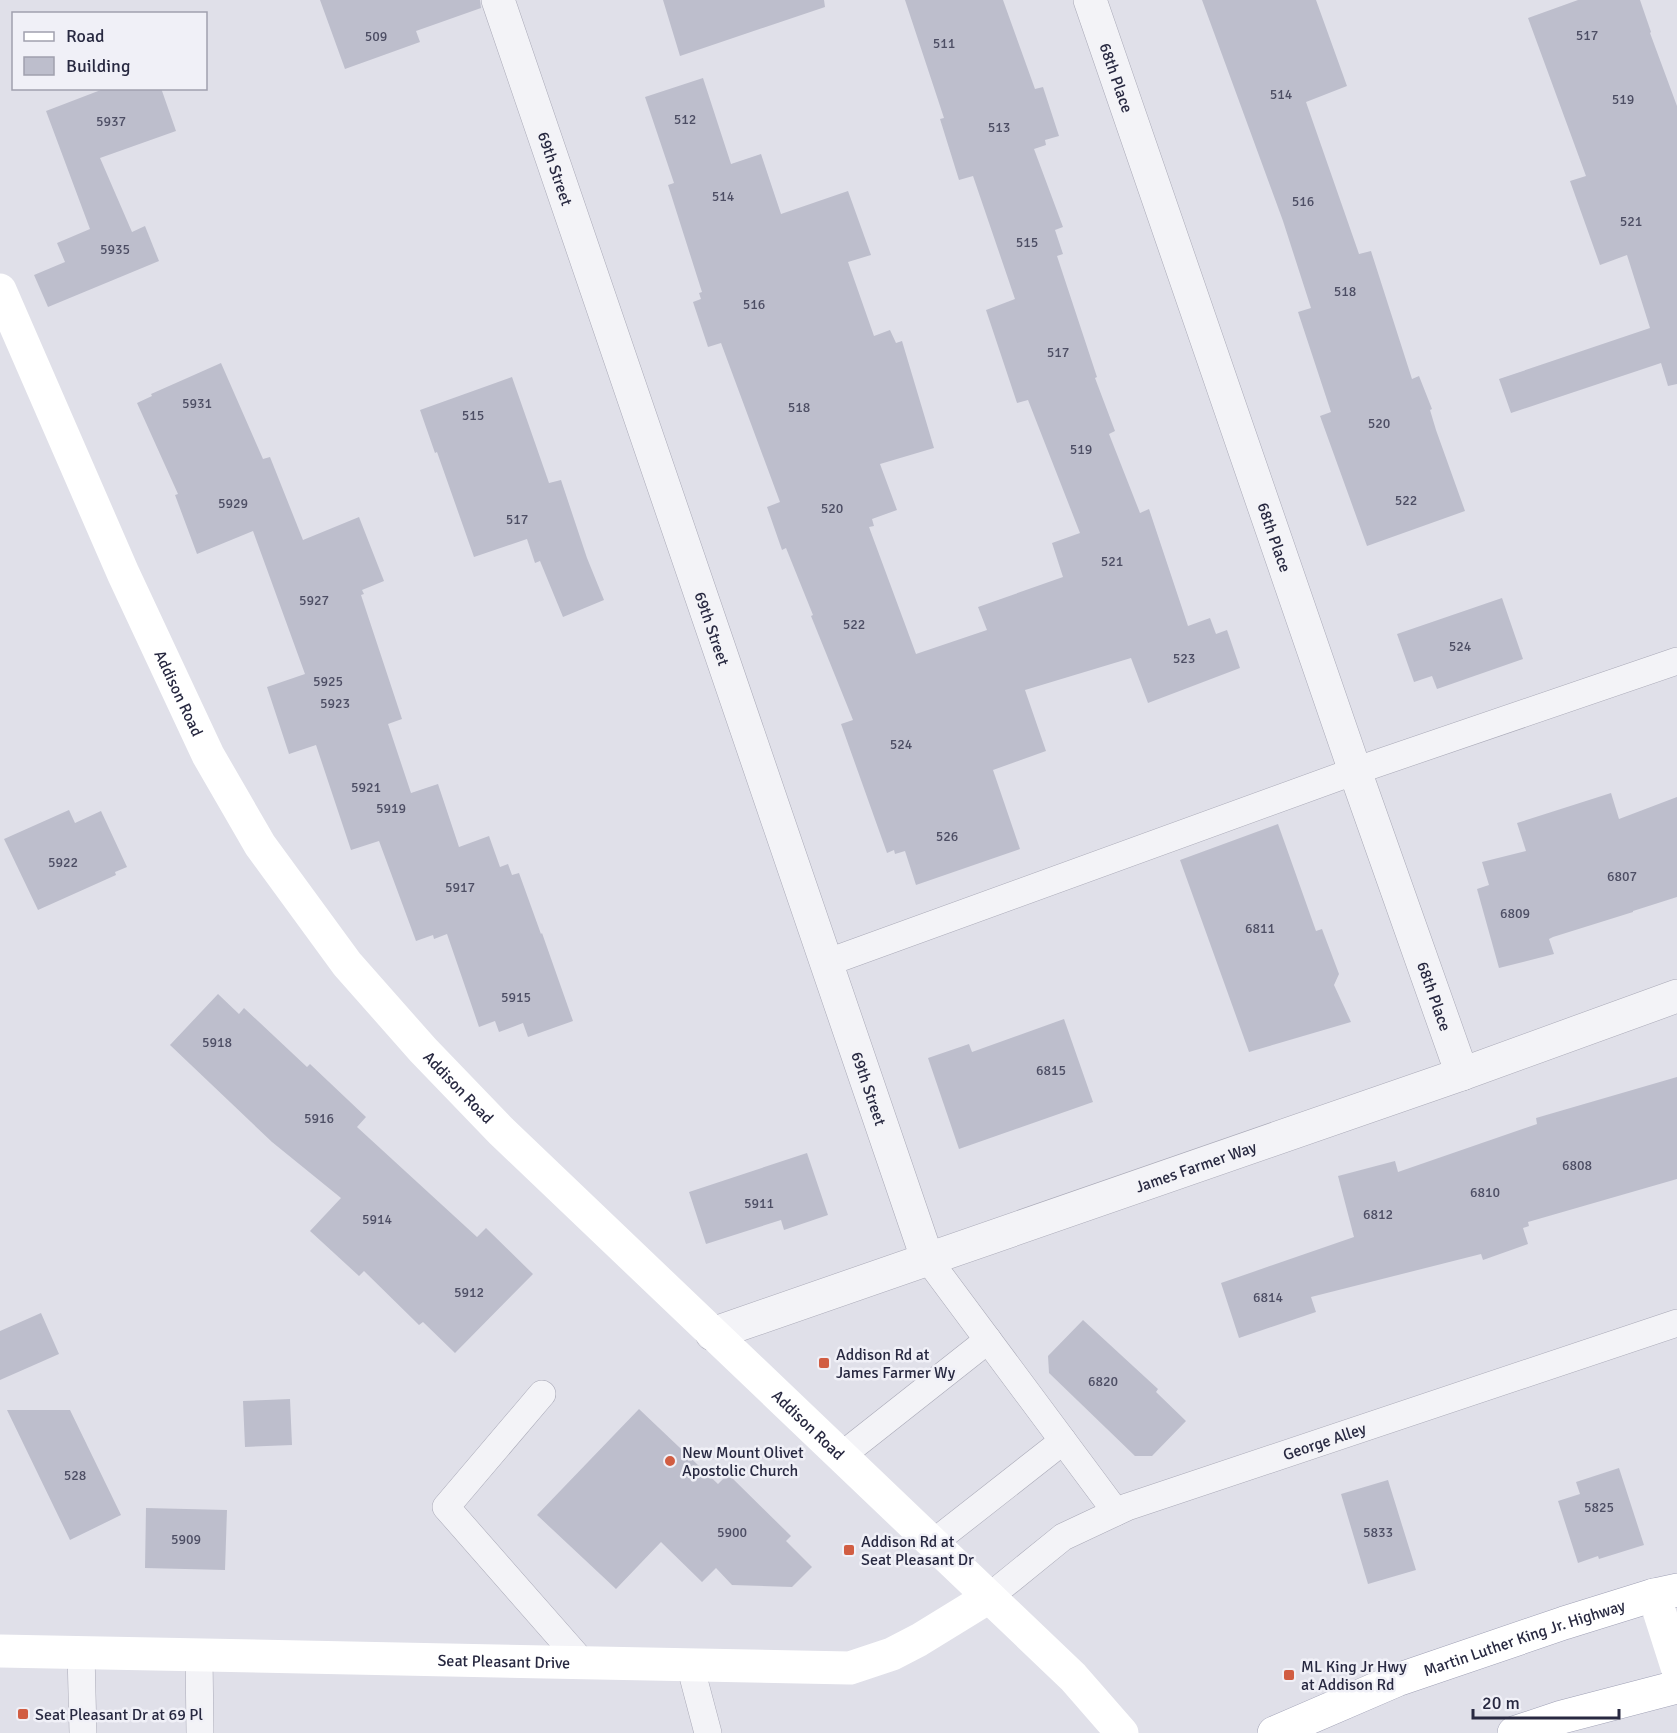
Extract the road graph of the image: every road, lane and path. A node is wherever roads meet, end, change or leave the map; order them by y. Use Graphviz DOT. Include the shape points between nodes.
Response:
graph roads {
  1 [pos="498,0"];
  2 [pos="1090,0"];
  3 [pos="0,290"];
  4 [pos="1677,660"];
  5 [pos="1355,771"];
  6 [pos="826,963"];
  7 [pos="1677,996"];
  8 [pos="1462,1074"];
  9 [pos="927,1258"];
  10 [pos="1677,1323"];
  11 [pos="712,1334"];
  12 [pos="987,1340"];
  13 [pos="542,1394"];
  14 [pos="1063,1441"];
  15 [pos="841,1456"];
  16 [pos="1116,1512"];
  17 [pos="933,1544"];
  18 [pos="1665,1593"];
  19 [pos="989,1598"];
  20 [pos="3,1645"];
  21 [pos="81,1653"];
  22 [pos="199,1655"];
  23 [pos="582,1662"];
  24 [pos="690,1665"];
  25 [pos="1677,1668"];
  26 [pos="1677,1687"];
  27 [pos="83,1733"];
  28 [pos="200,1733"];
  29 [pos="708,1733"];
  30 [pos="1122,1733"];
  31 [pos="1274,1733"];
  32 [pos="1514,1733"];
  1 -- 6 [label="street, 69th Street"];
  2 -- 5 [label="street, 68th Place"];
  3 -- 11 [label="main road, Addison Road" via="123,573 208,755 260,845 347,964 423,1050 501,1131"];
  4 -- 5 [label="lane"];
  5 -- 6 [label="lane"];
  5 -- 8 [label="street, 68th Place"];
  6 -- 9 [label="street, 69th Street"];
  7 -- 8 [label="street, James Farmer Way"];
  8 -- 9 [label="street, James Farmer Way"];
  9 -- 11 [label="street, James Farmer Way"];
  9 -- 12 [label="lane"];
  10 -- 16 [label="lane, George Alley"];
  11 -- 15 [label="main road, Addison Road"];
  12 -- 14 [label="lane"];
  12 -- 15 [label="lane"];
  13 -- 23 [label="lane" via="446,1507"];
  14 -- 16 [label="lane"];
  14 -- 17 [label="lane"];
  15 -- 17 [label="main road, Addison Road"];
  16 -- 19 [label="lane, George Alley" via="1063,1537"];
  17 -- 19 [label="main road, Addison Road"];
  18 -- 25 [label="main road"];
  18 -- 31 [label="main road, Martin Luther King Jr. Highway" via="1397,1680"];
  19 -- 24 [label="main road, Seat Pleasant Drive" via="919,1641 850,1668"];
  19 -- 30 [label="main road, Addison Road" via="1072,1677"];
  20 -- 21 [label="main road, Seat Pleasant Drive"];
  21 -- 22 [label="main road, Seat Pleasant Drive"];
  21 -- 27 [label="lane"];
  22 -- 23 [label="main road, Seat Pleasant Drive"];
  22 -- 28 [label="lane"];
  23 -- 24 [label="main road, Seat Pleasant Drive"];
  24 -- 29 [label="lane"];
  26 -- 32 [label="main road"];
}
